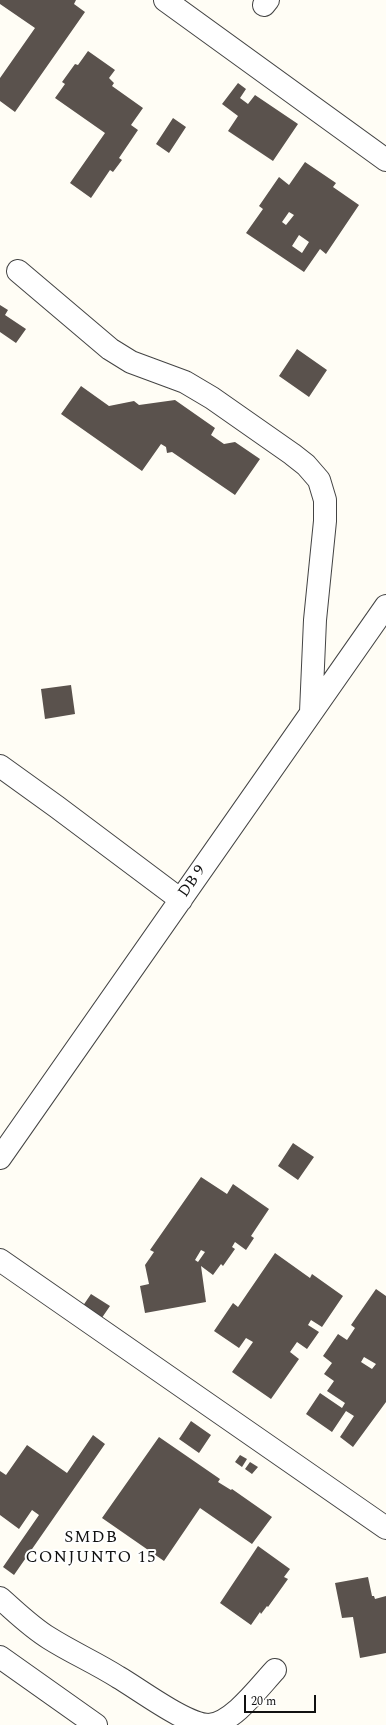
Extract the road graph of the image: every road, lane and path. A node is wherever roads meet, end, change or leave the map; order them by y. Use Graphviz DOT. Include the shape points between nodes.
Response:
graph roads {
  1 [pos="165,0"];
  2 [pos="386,160"];
  3 [pos="18,271"];
  4 [pos="386,606"];
  5 [pos="311,712"];
  6 [pos="0,766"];
  7 [pos="181,900"];
  8 [pos="0,1158"];
  9 [pos="0,1260"];
  10 [pos="386,1528"];
  11 [pos="0,1598"];
  12 [pos="0,1657"];
  13 [pos="275,1670"];
  14 [pos="96,1725"];
  1 -- 2 [label="street"];
  3 -- 5 [label="street" via="110,349 131,362 185,382 212,398 292,454 319,480 325,500 325,522 315,620"];
  4 -- 5 [label="street, DB 9"];
  5 -- 7 [label="street, DB 9"];
  6 -- 7 [label="street"];
  7 -- 8 [label="street, DB 9"];
  9 -- 10 [label="street"];
  11 -- 13 [label="street" via="50,1639 118,1677 171,1711 195,1722 208,1725 231,1717"];
  12 -- 14 [label="street"];
}
